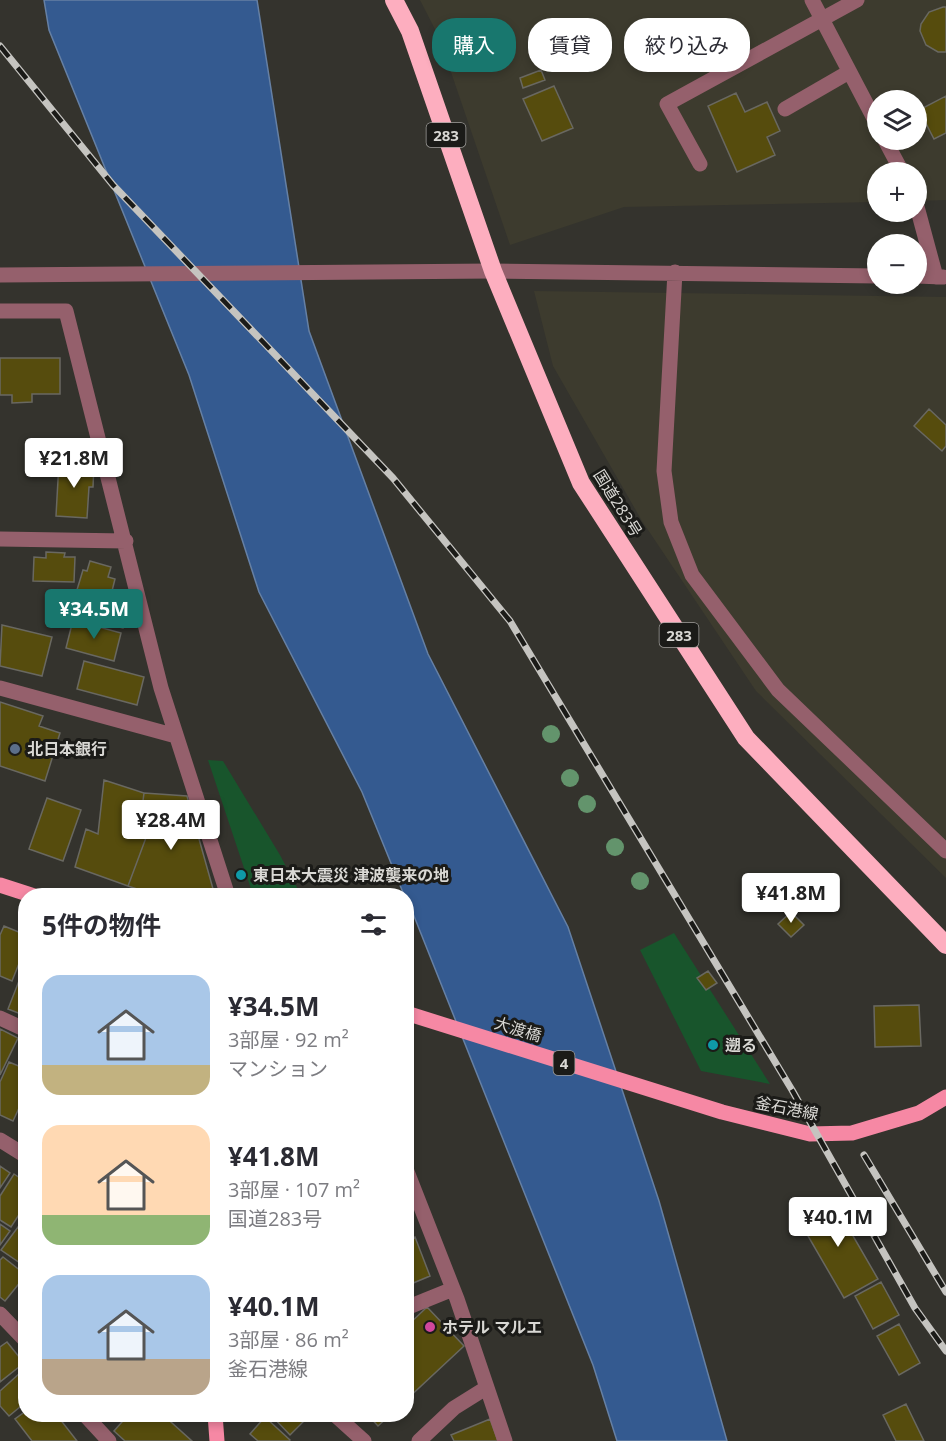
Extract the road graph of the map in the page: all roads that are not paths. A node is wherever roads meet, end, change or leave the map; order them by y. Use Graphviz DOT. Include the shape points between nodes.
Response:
graph roads {
  1 [pos="394,0"];
  2 [pos="812,0"];
  3 [pos="857,0"];
  4 [pos="822,19"];
  5 [pos="849,72"];
  6 [pos="867,106"];
  7 [pos="785,109"];
  8 [pos="700,164"];
  9 [pos="923,222"];
  10 [pos="493,271"];
  11 [pos="675,272"];
  12 [pos="0,275"];
  13 [pos="867,276"];
  14 [pos="941,277"];
  15 [pos="0,311"];
  16 [pos="0,539"];
  17 [pos="126,541"];
  18 [pos="0,688"];
  19 [pos="176,736"];
  20 [pos="946,851"];
  21 [pos="0,885"];
  22 [pos="225,888"];
  23 [pos="18,891"];
  24 [pos="946,945"];
  25 [pos="414,1016"];
  26 [pos="0,1018"];
  27 [pos="18,1026"];
  28 [pos="946,1096"];
  29 [pos="722,1112"];
  30 [pos="0,1140"];
  31 [pos="18,1151"];
  32 [pos="414,1189"];
  33 [pos="453,1289"];
  34 [pos="414,1305"];
  35 [pos="0,1314"];
  36 [pos="18,1331"];
  37 [pos="486,1388"];
  38 [pos="91,1422"];
  39 [pos="216,1422"];
  40 [pos="343,1422"];
  41 [pos="109,1441"];
  42 [pos="217,1441"];
  43 [pos="364,1441"];
  44 [pos="419,1441"];
  45 [pos="506,1441"];
  1 -- 10 [label="highway, 国道283号 / 283" via="410,30"];
  2 -- 4 [label="street"];
  3 -- 4 [label="street"];
  4 -- 5 [label="street"];
  4 -- 8 [label="street" via="667,104"];
  5 -- 6 [label="street"];
  5 -- 7 [label="street"];
  9 -- 14 [label="street"];
  10 -- 11 [label="street"];
  10 -- 12 [label="street"];
  10 -- 24 [label="highway, 国道283号 / 283" via="580,483 746,738"];
  11 -- 13 [label="street"];
  11 -- 20 [label="street" via="664,471 671,522 692,575 778,690"];
  15 -- 17 [label="street" via="66,311"];
  16 -- 17 [label="street"];
  17 -- 19 [label="street"];
  18 -- 19 [label="street"];
  19 -- 22 [label="street"];
  21 -- 23 [label="main road"];
  25 -- 29 [label="main road, 大渡橋 / 4"];
  26 -- 27 [label="street"];
  28 -- 29 [label="main road, 釜石港線 / 4" via="919,1113 852,1133 810,1134"];
  30 -- 31 [label="street"];
  32 -- 33 [label="street"];
  33 -- 34 [label="street"];
  33 -- 37 [label="street"];
  35 -- 36 [label="street"];
  37 -- 44 [label="street" via="454,1408"];
  37 -- 45 [label="street"];
  38 -- 41 [label="street"];
  39 -- 42 [label="main road"];
  40 -- 43 [label="street"];
}
